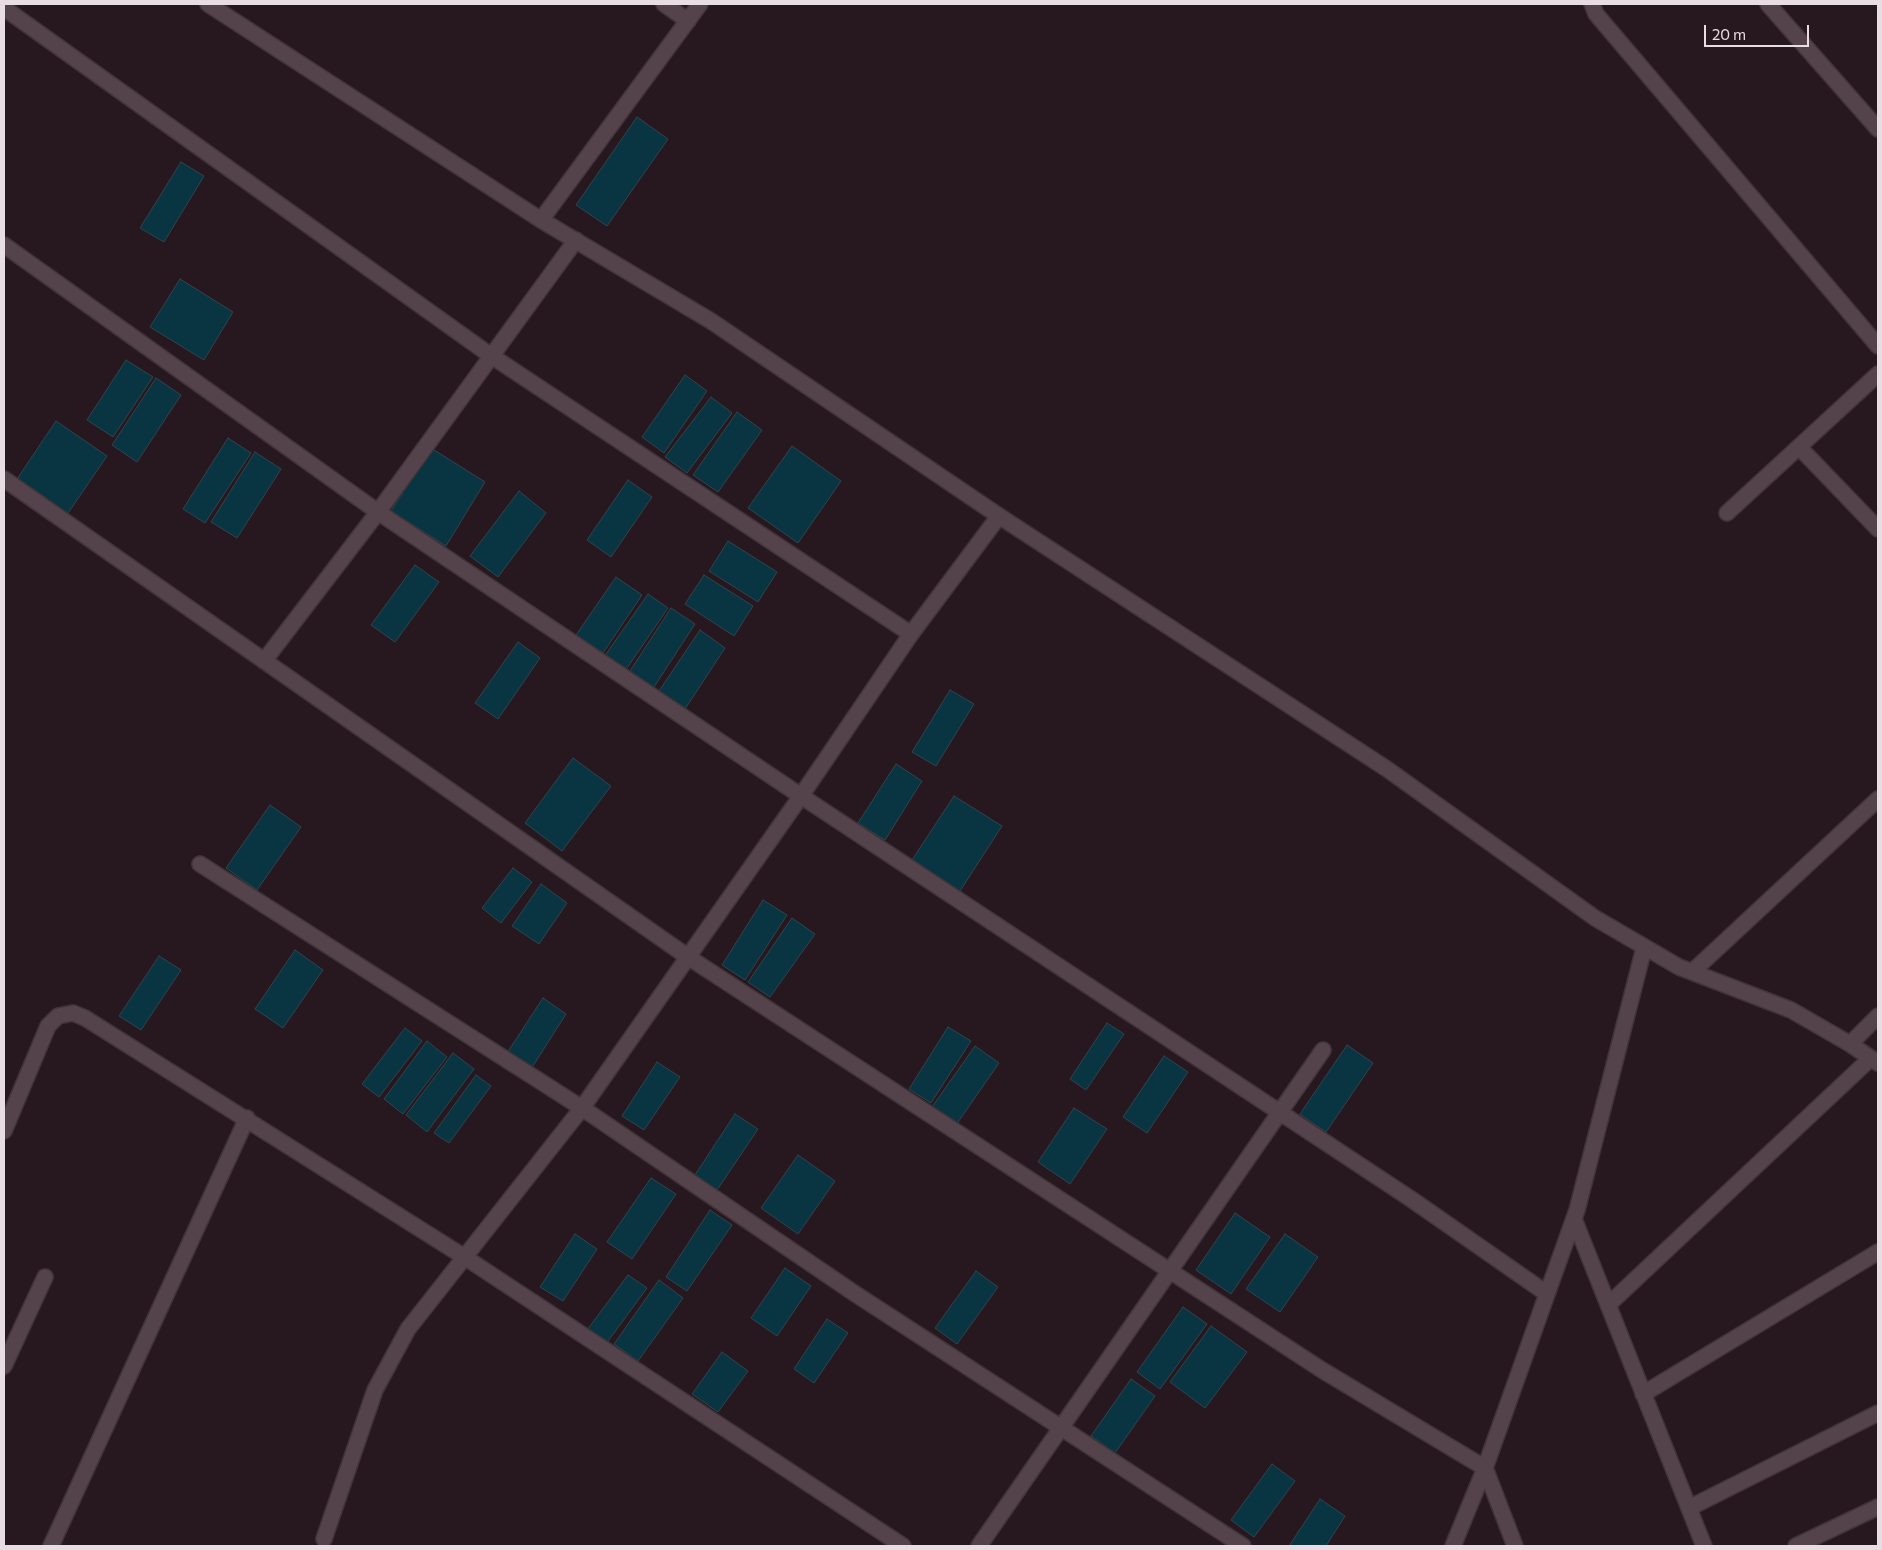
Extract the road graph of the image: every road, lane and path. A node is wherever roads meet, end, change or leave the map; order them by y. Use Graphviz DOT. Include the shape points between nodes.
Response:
graph roads {
  1 [pos="208,4"];
  2 [pos="664,4"];
  3 [pos="700,4"];
  4 [pos="1592,4"];
  5 [pos="1768,4"];
  6 [pos="4,8"];
  7 [pos="688,21"];
  8 [pos="1878,129"];
  9 [pos="542,220"];
  10 [pos="576,240"];
  11 [pos="4,245"];
  12 [pos="1878,346"];
  13 [pos="490,355"];
  14 [pos="1878,374"];
  15 [pos="1799,447"];
  16 [pos="4,479"];
  17 [pos="378,512"];
  18 [pos="1727,513"];
  19 [pos="999,516"];
  20 [pos="1878,530"];
  21 [pos="911,634"];
  22 [pos="264,661"];
  23 [pos="800,796"];
  24 [pos="1878,798"];
  25 [pos="200,864"];
  26 [pos="1644,948"];
  27 [pos="688,956"];
  28 [pos="1692,972"];
  29 [pos="1878,1016"];
  30 [pos="1850,1044"];
  31 [pos="1323,1050"];
  32 [pos="1874,1061"];
  33 [pos="582,1108"];
  34 [pos="1279,1113"];
  35 [pos="247,1118"];
  36 [pos="4,1131"];
  37 [pos="1574,1219"];
  38 [pos="1878,1252"];
  39 [pos="466,1258"];
  40 [pos="1169,1271"];
  41 [pos="45,1277"];
  42 [pos="1546,1293"];
  43 [pos="1608,1305"];
  44 [pos="4,1366"];
  45 [pos="1643,1394"];
  46 [pos="1878,1413"];
  47 [pos="1061,1427"];
  48 [pos="1485,1468"];
  49 [pos="1689,1508"];
  50 [pos="1878,1508"];
  51 [pos="324,1539"];
  52 [pos="51,1546"];
  53 [pos="903,1546"];
  54 [pos="979,1546"];
  55 [pos="1243,1546"];
  56 [pos="1453,1546"];
  57 [pos="1515,1546"];
  58 [pos="1704,1546"];
  59 [pos="1796,1546"];
  1 -- 9 [label="street"];
  2 -- 7 [label="street"];
  3 -- 7 [label="street"];
  4 -- 12 [label="street" via="1596,14"];
  5 -- 8 [label="street"];
  6 -- 13 [label="street"];
  7 -- 9 [label="street"];
  9 -- 10 [label="street"];
  10 -- 13 [label="street"];
  10 -- 19 [label="street" via="711,321"];
  11 -- 17 [label="street"];
  13 -- 17 [label="street"];
  13 -- 21 [label="street"];
  14 -- 15 [label="street"];
  15 -- 18 [label="street"];
  15 -- 20 [label="street"];
  16 -- 22 [label="street"];
  17 -- 22 [label="street"];
  17 -- 23 [label="street"];
  19 -- 21 [label="street"];
  19 -- 26 [label="street" via="1379,763 1595,918"];
  21 -- 23 [label="street"];
  22 -- 27 [label="street"];
  23 -- 27 [label="street"];
  23 -- 34 [label="street"];
  24 -- 28 [label="street"];
  25 -- 33 [label="street"];
  26 -- 28 [label="street"];
  26 -- 37 [label="street"];
  27 -- 33 [label="street"];
  27 -- 40 [label="street"];
  28 -- 30 [label="street" via="1791,1010"];
  29 -- 30 [label="street"];
  30 -- 32 [label="street"];
  31 -- 34 [label="street"];
  32 -- 43 [label="street"];
  33 -- 39 [label="street"];
  33 -- 47 [label="street" via="854,1293"];
  34 -- 40 [label="street"];
  34 -- 42 [label="street"];
  35 -- 36 [label="street" via="73,1013 58,1016 48,1026"];
  35 -- 39 [label="street"];
  35 -- 52 [label="street"];
  37 -- 42 [label="street"];
  37 -- 43 [label="street"];
  38 -- 45 [label="street"];
  39 -- 51 [label="street" via="408,1328 375,1390"];
  39 -- 53 [label="street"];
  40 -- 47 [label="street"];
  40 -- 48 [label="street" via="1322,1370"];
  41 -- 44 [label="street"];
  42 -- 48 [label="street"];
  43 -- 45 [label="street"];
  45 -- 49 [label="street"];
  46 -- 49 [label="street"];
  47 -- 54 [label="street"];
  47 -- 55 [label="street"];
  48 -- 56 [label="street"];
  48 -- 57 [label="street"];
  49 -- 58 [label="street"];
  50 -- 59 [label="street"];
}
